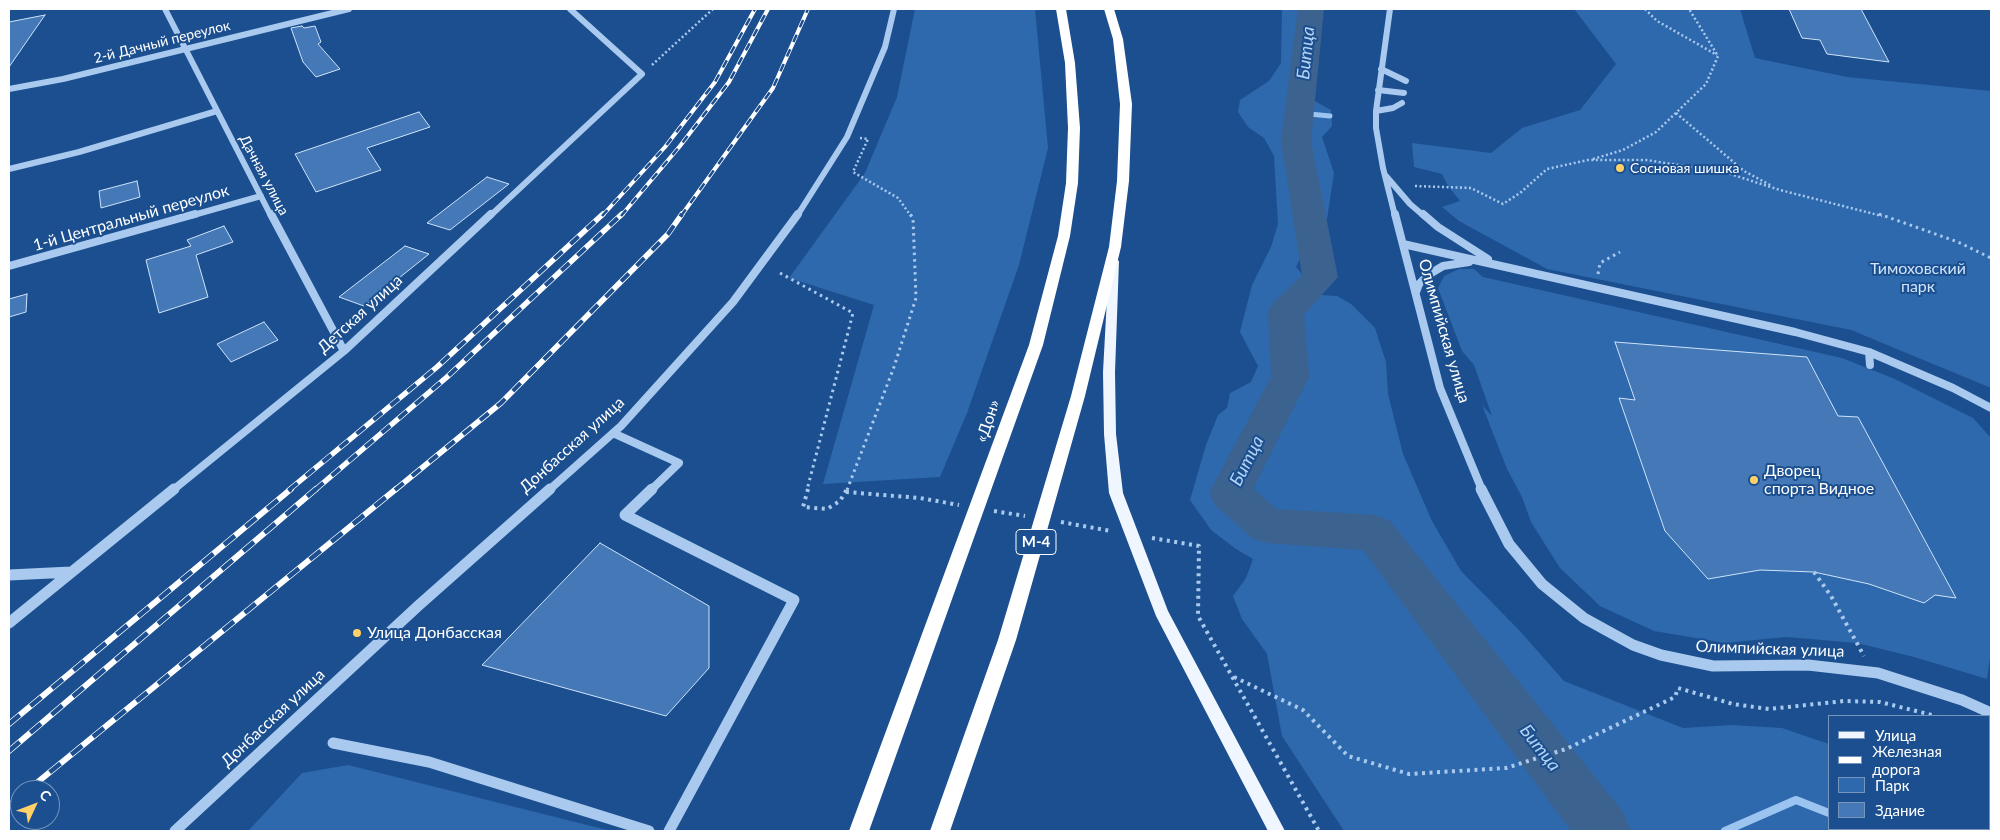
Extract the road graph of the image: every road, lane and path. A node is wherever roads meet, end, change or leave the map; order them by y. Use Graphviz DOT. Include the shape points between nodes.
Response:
graph roads {
  1 [pos="165,9"];
  2 [pos="349,9"];
  3 [pos="570,9"];
  4 [pos="713,9"];
  5 [pos="894,9"];
  6 [pos="1061,9"];
  7 [pos="1109,9"];
  8 [pos="1390,9"];
  9 [pos="1645,9"];
  10 [pos="1690,9"];
  11 [pos="185,50"];
  12 [pos="1718,56"];
  13 [pos="1381,69"];
  14 [pos="642,74"];
  15 [pos="1406,81"];
  16 [pos="9,89"];
  17 [pos="1378,90"];
  18 [pos="1404,93"];
  19 [pos="1402,104"];
  20 [pos="217,111"];
  21 [pos="1376,111"];
  22 [pos="1676,113"];
  23 [pos="847,137"];
  24 [pos="1588,160"];
  25 [pos="9,169"];
  26 [pos="1385,174"];
  27 [pos="1415,186"];
  28 [pos="1780,190"];
  29 [pos="261,196"];
  30 [pos="1403,244"];
  31 [pos="1115,247"];
  32 [pos="1620,252"];
  33 [pos="1991,258"];
  34 [pos="1497,264"];
  35 [pos="9,266"];
  36 [pos="780,273"];
  37 [pos="1595,286"];
  38 [pos="1416,292"];
  39 [pos="344,351"];
  40 [pos="1869,352"];
  41 [pos="1870,364"];
  42 [pos="1991,408"];
  43 [pos="613,433"];
  44 [pos="846,492"];
  45 [pos="920,498"];
  46 [pos="1199,546"];
  47 [pos="71,572"];
  48 [pos="1814,572"];
  49 [pos="9,575"];
  50 [pos="9,622"];
  51 [pos="1865,659"];
  52 [pos="1234,677"];
  53 [pos="1991,713"];
  54 [pos="1932,715"];
  55 [pos="333,744"];
  56 [pos="179,829"];
  57 [pos="649,831"];
  58 [pos="668,831"];
  59 [pos="858,831"];
  60 [pos="940,831"];
  61 [pos="1277,831"];
  62 [pos="1319,831"];
  1 -- 11 [label="street, Дачная улица"];
  2 -- 11 [label="street, 2-й Дачный переулок"];
  3 -- 14 [label="street"];
  4 -- 14 [label="path"];
  5 -- 23 [label="street, Донбасская улица" via="885,47"];
  6 -- 59 [label="highway, «Дон»" via="1070,63 1074,128 1072,183 1064,236 1032,354"];
  7 -- 31 [label="highway, М-4" via="1118,39 1126,104 1123,181"];
  8 -- 13 [label="street, Олимпийская улица"];
  9 -- 12 [label="path" via="1657,22"];
  10 -- 12 [label="path"];
  11 -- 16 [label="street, 2-й Дачный переулок"];
  11 -- 20 [label="street, Дачная улица"];
  12 -- 22 [label="path" via="1706,84"];
  13 -- 15 [label="street"];
  13 -- 17 [label="street, Олимпийская улица"];
  14 -- 39 [label="street, Детская улица"];
  17 -- 18 [label="street"];
  17 -- 21 [label="street, Олимпийская улица"];
  19 -- 21 [label="street"];
  20 -- 25 [label="street"];
  20 -- 29 [label="street, Дачная улица"];
  21 -- 26 [label="street, Олимпийская улица"];
  22 -- 24 [label="path" via="1656,132 1623,150"];
  22 -- 28 [label="path" via="1744,171"];
  23 -- 43 [label="street, Донбасская улица" via="795,220 733,302"];
  23 -- 44 [label="path" via="868,139 853,172 898,198 913,218 916,298 894,367"];
  24 -- 27 [label="path" via="1546,169 1503,204 1471,188"];
  24 -- 28 [label="path" via="1646,160 1724,172"];
  26 -- 30 [label="street, Олимпийская улица"];
  26 -- 34 [label="street" via="1410,204 1431,222"];
  28 -- 33 [label="path" via="1872,212 1958,242"];
  29 -- 35 [label="street, 1-й Центральный переулок"];
  29 -- 39 [label="street, Дачная улица"];
  30 -- 34 [label="street"];
  30 -- 38 [label="street, Олимпийская улица"];
  31 -- 60 [label="highway, М-4" via="1078,396 1007,640"];
  31 -- 61 [label="main road" via="1109,372 1110,434 1116,493 1161,612"];
  32 -- 37 [label="path" via="1600,262"];
  34 -- 37 [label="street"];
  34 -- 38 [label="street" via="1461,262 1443,266 1423,280"];
  36 -- 44 [label="path" via="853,312 803,507 827,509 840,501"];
  37 -- 40 [label="street"];
  38 -- 53 [label="street, Олимпийская улица" via="1440,388 1494,517 1525,566 1584,618 1633,645 1686,662 1742,667 1808,665 1870,672 1935,690"];
  39 -- 47 [label="street, Детская улица"];
  40 -- 41 [label="street"];
  40 -- 42 [label="street"];
  43 -- 56 [label="street, Донбасская улица" via="418,606"];
  43 -- 58 [label="street" via="678,463 625,515 794,600"];
  44 -- 45 [label="path"];
  46 -- 52 [label="path" via="1198,616"];
  47 -- 49 [label="street"];
  47 -- 50 [label="street, Детская улица"];
  48 -- 51 [label="path" via="1831,596"];
  52 -- 54 [label="path" via="1303,710 1348,756 1409,774 1506,768 1566,749 1675,697 1678,688 1734,704 1769,709 1844,701 1880,702"];
  52 -- 62 [label="path"];
  55 -- 57 [label="street" via="429,762"];
}
